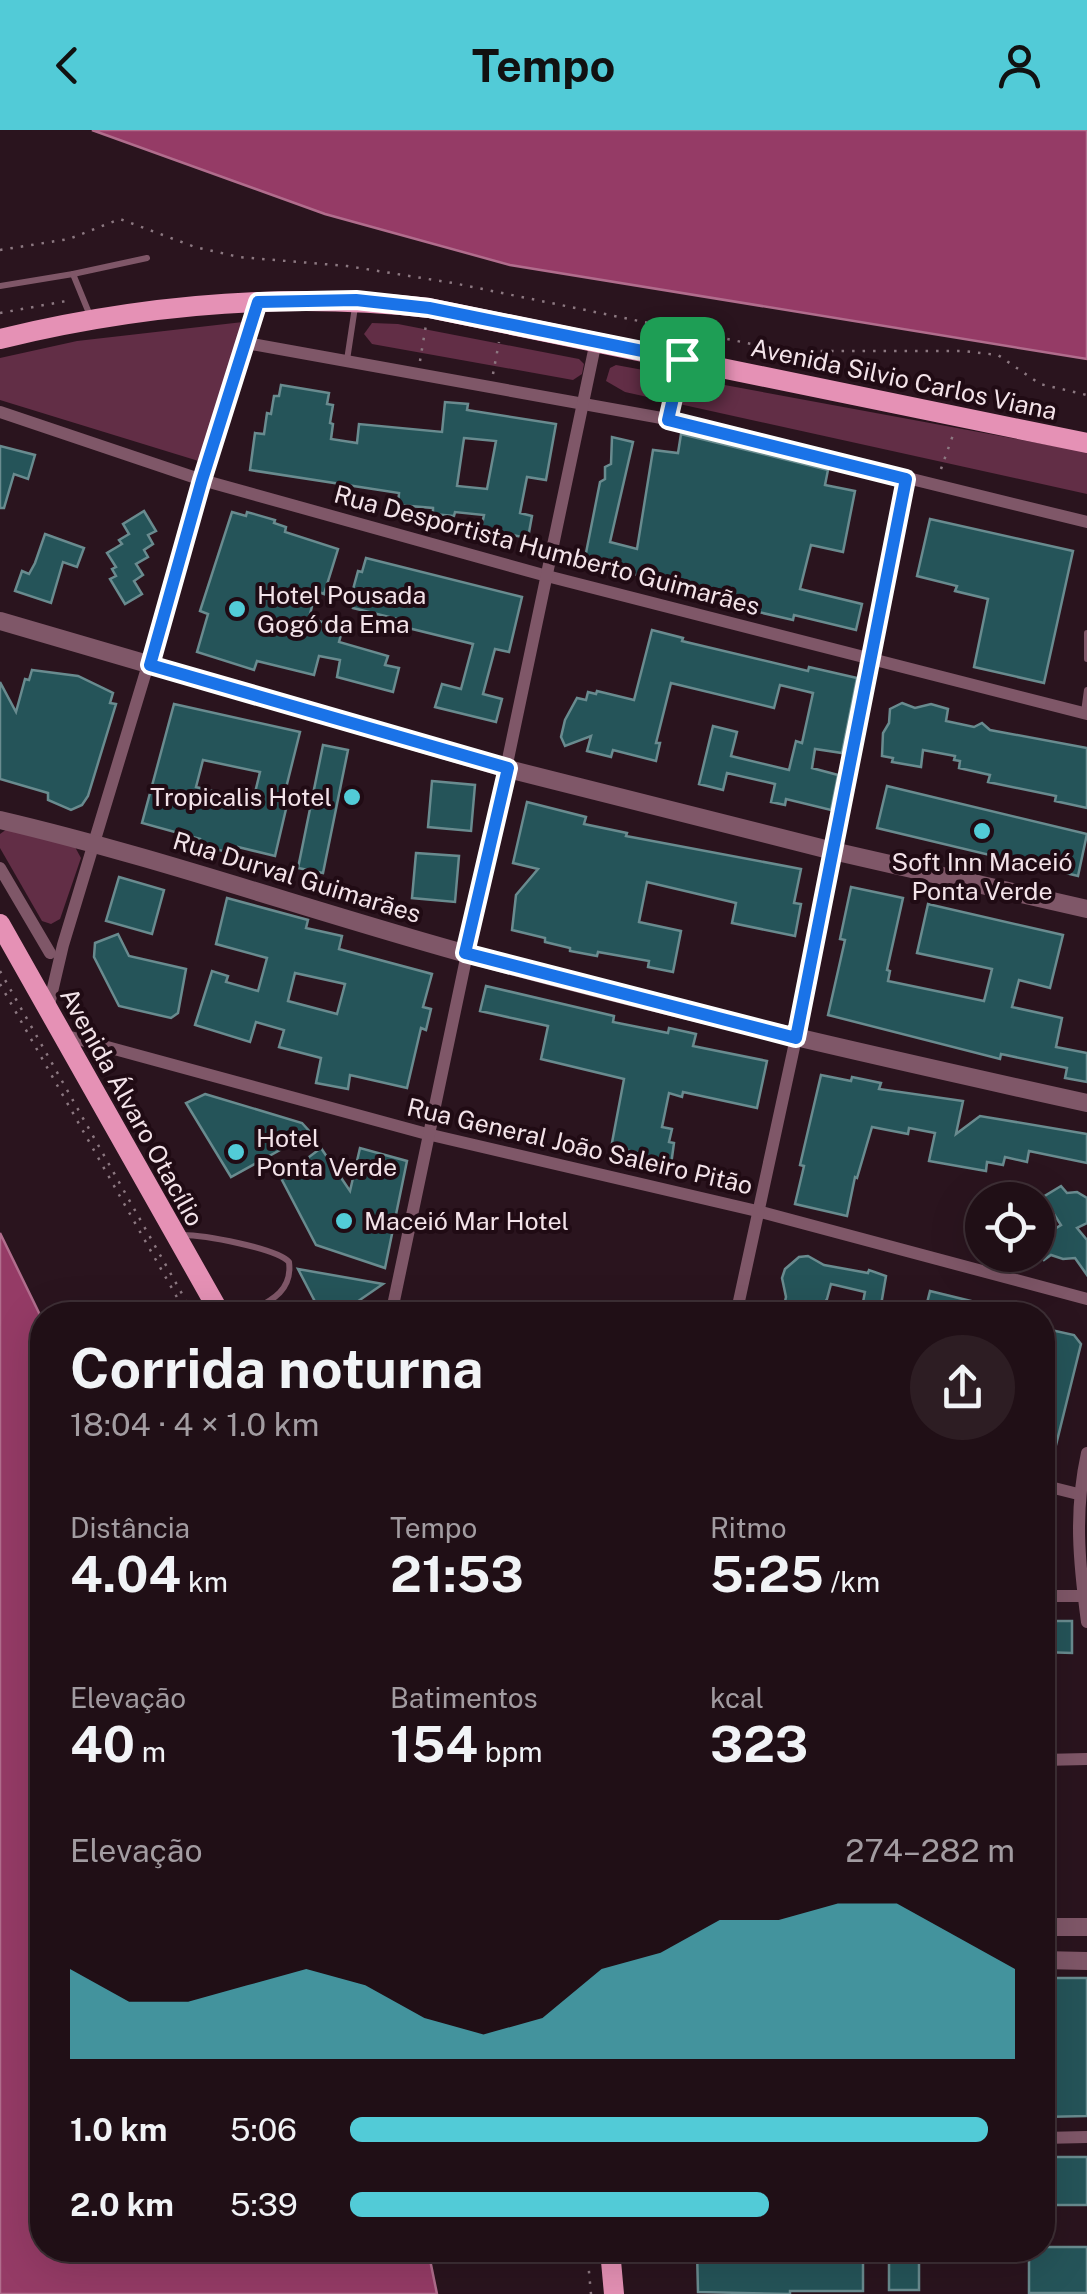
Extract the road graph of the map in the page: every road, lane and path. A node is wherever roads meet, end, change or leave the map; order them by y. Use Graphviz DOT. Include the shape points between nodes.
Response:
graph roads {
  1 [pos="0,250"];
  2 [pos="147,258"];
  3 [pos="73,274"];
  4 [pos="0,286"];
  5 [pos="356,300"];
  6 [pos="258,302"];
  7 [pos="429,308"];
  8 [pos="92,319"];
  9 [pos="503,324"];
  10 [pos="0,339"];
  11 [pos="596,341"];
  12 [pos="246,343"];
  13 [pos="682,359"];
  14 [pos="347,360"];
  15 [pos="418,372"];
  16 [pos="490,385"];
  17 [pos="1087,395"];
  18 [pos="582,402"];
  19 [pos="0,412"];
  20 [pos="668,420"];
  21 [pos="961,430"];
  22 [pos="1087,444"];
  23 [pos="906,479"];
  24 [pos="202,480"];
  25 [pos="936,485"];
  26 [pos="1087,522"];
  27 [pos="548,576"];
  28 [pos="0,622"];
  29 [pos="1087,633"];
  30 [pos="872,658"];
  31 [pos="1087,659"];
  32 [pos="150,665"];
  33 [pos="1087,690"];
  34 [pos="1086,713"];
  35 [pos="508,768"];
  36 [pos="6,825"];
  37 [pos="94,842"];
  38 [pos="833,851"];
  39 [pos="0,868"];
  40 [pos="1087,909"];
  41 [pos="0,924"];
  42 [pos="64,945"];
  43 [pos="50,953"];
  44 [pos="465,953"];
  45 [pos="18,954"];
  46 [pos="0,971"];
  47 [pos="0,984"];
  48 [pos="48,1009"];
  49 [pos="62,1035"];
  50 [pos="796,1038"];
  51 [pos="1087,1103"];
  52 [pos="427,1134"];
  53 [pos="757,1211"];
  54 [pos="176,1235"];
  55 [pos="1087,1299"];
  56 [pos="180,1302"];
  57 [pos="187,1302"];
  58 [pos="214,1302"];
  59 [pos="267,1302"];
  60 [pos="394,1302"];
  61 [pos="739,1302"];
  62 [pos="1087,1453"];
  63 [pos="1055,1489"];
  64 [pos="1078,1494"];
  65 [pos="1055,1596"];
  66 [pos="1085,1596"];
  67 [pos="1087,1622"];
  68 [pos="1087,1759"];
  69 [pos="1055,1760"];
  70 [pos="1055,1927"];
  71 [pos="1087,1927"];
  72 [pos="1055,1960"];
  73 [pos="1087,1960"];
  74 [pos="1055,2138"];
  75 [pos="1087,2138"];
  76 [pos="589,2262"];
  77 [pos="611,2262"];
  78 [pos="591,2294"];
  79 [pos="614,2294"];
  1 -- 17 [label="path" via="69,240 120,219 240,257 454,284 786,350 998,354 1040,384"];
  2 -- 3 [label="lane"];
  3 -- 4 [label="lane"];
  3 -- 8 [label="lane"];
  5 -- 6 [label="main road, Avenida Silvio Carlos Viana"];
  5 -- 7 [label="main road, Avenida Silvio Carlos Viana"];
  5 -- 14 [label="lane"];
  6 -- 8 [label="main road, Avenida Silvio Carlos Viana"];
  6 -- 12 [label="street"];
  7 -- 9 [label="main road, Avenida Silvio Carlos Viana"];
  7 -- 15 [label="path"];
  8 -- 10 [label="main road, Avenida Silvio Carlos Viana"];
  9 -- 11 [label="main road, Avenida Silvio Carlos Viana"];
  9 -- 16 [label="path"];
  11 -- 13 [label="main road, Avenida Silvio Carlos Viana"];
  11 -- 18 [label="street"];
  12 -- 14 [label="street"];
  12 -- 24 [label="street"];
  13 -- 20 [label="path"];
  13 -- 22 [label="main road, Avenida Silvio Carlos Viana"];
  14 -- 15 [label="street"];
  15 -- 16 [label="street"];
  16 -- 18 [label="street"];
  18 -- 20 [label="street"];
  18 -- 27 [label="street"];
  19 -- 24 [label="street, Rua Desportista Humberto Guimarães"];
  20 -- 23 [label="street"];
  21 -- 25 [label="path" via="952,436"];
  23 -- 25 [label="street"];
  23 -- 30 [label="street"];
  24 -- 27 [label="street, Rua Desportista Humberto Guimarães"];
  24 -- 32 [label="street"];
  25 -- 26 [label="street"];
  27 -- 30 [label="street, Rua Desportista Humberto Guimarães"];
  27 -- 35 [label="street"];
  28 -- 32 [label="street"];
  29 -- 31 [label="lane"];
  30 -- 34 [label="street, Rua Desportista Humberto Guimarães"];
  30 -- 38 [label="street"];
  32 -- 35 [label="street"];
  32 -- 37 [label="street"];
  33 -- 34 [label="lane"];
  35 -- 38 [label="street"];
  35 -- 44 [label="street"];
  36 -- 37 [label="street, Rua Durval Guimarães"];
  37 -- 42 [label="street"];
  37 -- 44 [label="street, Rua Durval Guimarães"];
  38 -- 40 [label="street"];
  38 -- 50 [label="street"];
  39 -- 43 [label="street"];
  41 -- 45 [label="main road, Avenida Álvaro Otacílio"];
  42 -- 43 [label="street"];
  42 -- 48 [label="street"];
  43 -- 45 [label="street"];
  44 -- 50 [label="street, Rua Durval Guimarães"];
  44 -- 52 [label="street"];
  45 -- 48 [label="main road, Avenida Álvaro Otacílio"];
  46 -- 57 [label="path"];
  47 -- 56 [label="path"];
  48 -- 49 [label="main road, Avenida Álvaro Otacílio"];
  49 -- 52 [label="street, Rua General João Saleiro Pitão"];
  49 -- 54 [label="main road, Avenida Álvaro Otacílio"];
  50 -- 51 [label="street, Rua Durval Guimarães"];
  50 -- 53 [label="street"];
  52 -- 53 [label="street, Rua General João Saleiro Pitão"];
  52 -- 60 [label="street"];
  53 -- 55 [label="street, Rua General João Saleiro Pitão"];
  53 -- 61 [label="street"];
  54 -- 58 [label="main road, Avenida Álvaro Otacílio"];
  54 -- 59 [label="lane" via="210,1236 284,1257 286,1287"];
  62 -- 64 [label="street"];
  63 -- 64 [label="street"];
  64 -- 66 [label="street"];
  65 -- 66 [label="street"];
  66 -- 67 [label="street"];
  68 -- 69 [label="street"];
  70 -- 71 [label="street"];
  72 -- 73 [label="street"];
  74 -- 75 [label="street"];
  76 -- 78 [label="path"];
  77 -- 79 [label="main road"];
}
